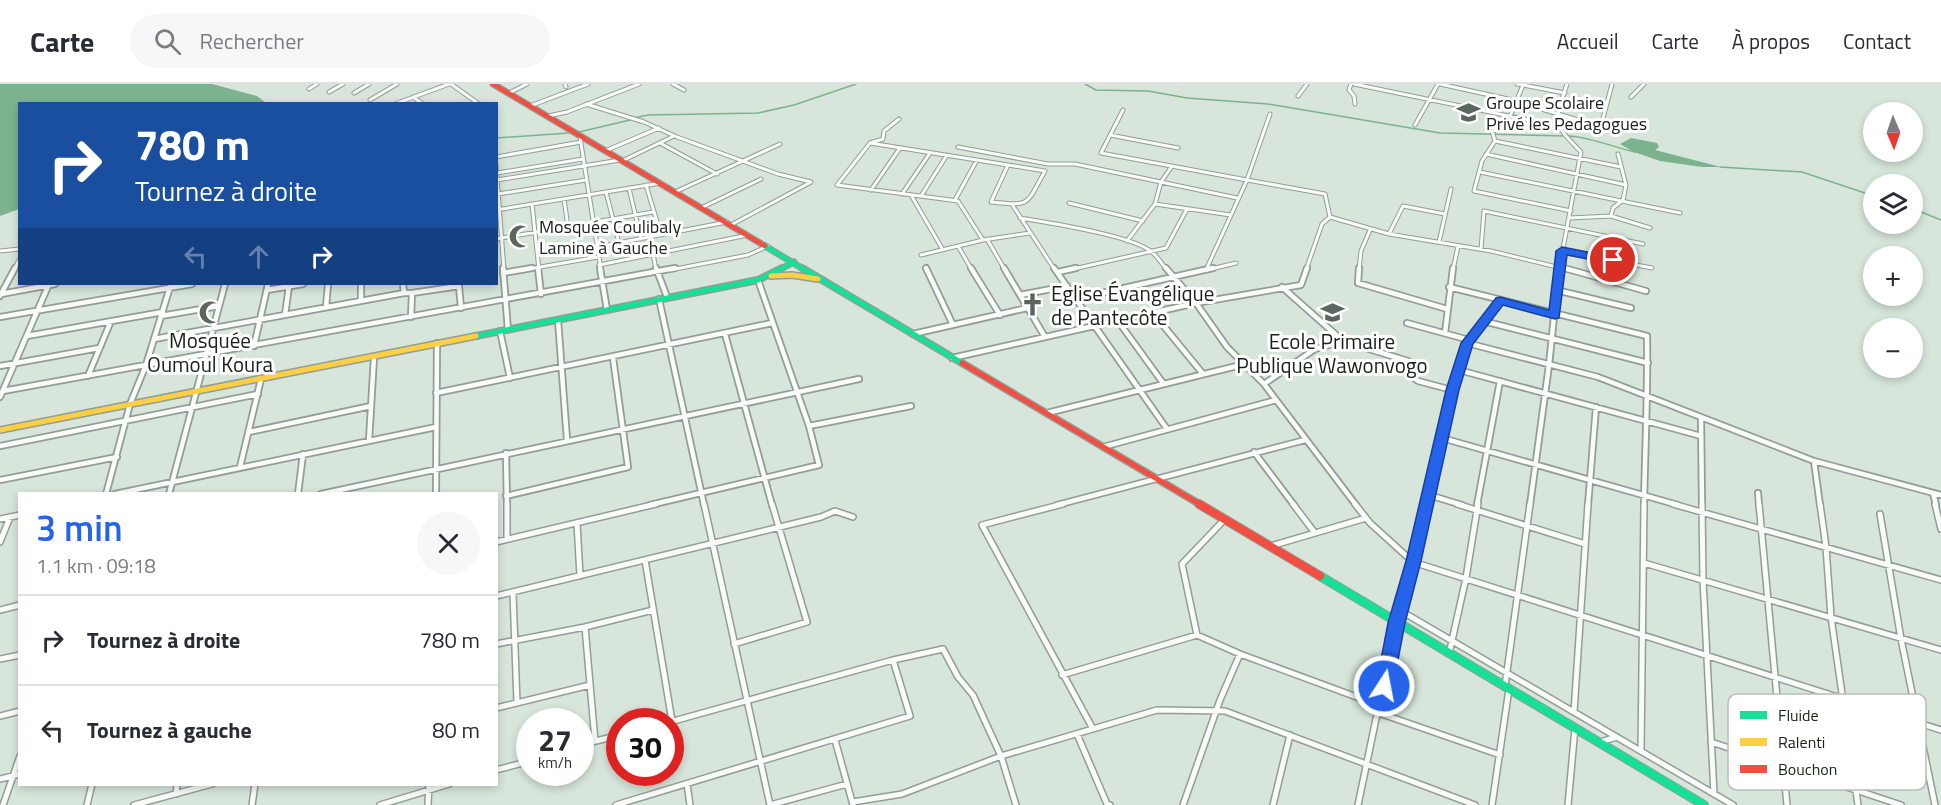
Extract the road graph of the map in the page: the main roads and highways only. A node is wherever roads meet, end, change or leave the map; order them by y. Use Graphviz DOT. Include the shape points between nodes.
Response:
graph roads {
  1 [pos="493,84"];
  2 [pos="794,262"];
  3 [pos="762,278"];
  4 [pos="824,280"];
  5 [pos="0,430"];
  6 [pos="1704,805"];
  1 -- 2 [label="main road" via="581,140"];
  2 -- 3 [label="main road"];
  2 -- 4 [label="main road"];
  3 -- 4 [label="main road" via="792,275"];
  3 -- 5 [label="main road"];
  4 -- 6 [label="main road"];
}
